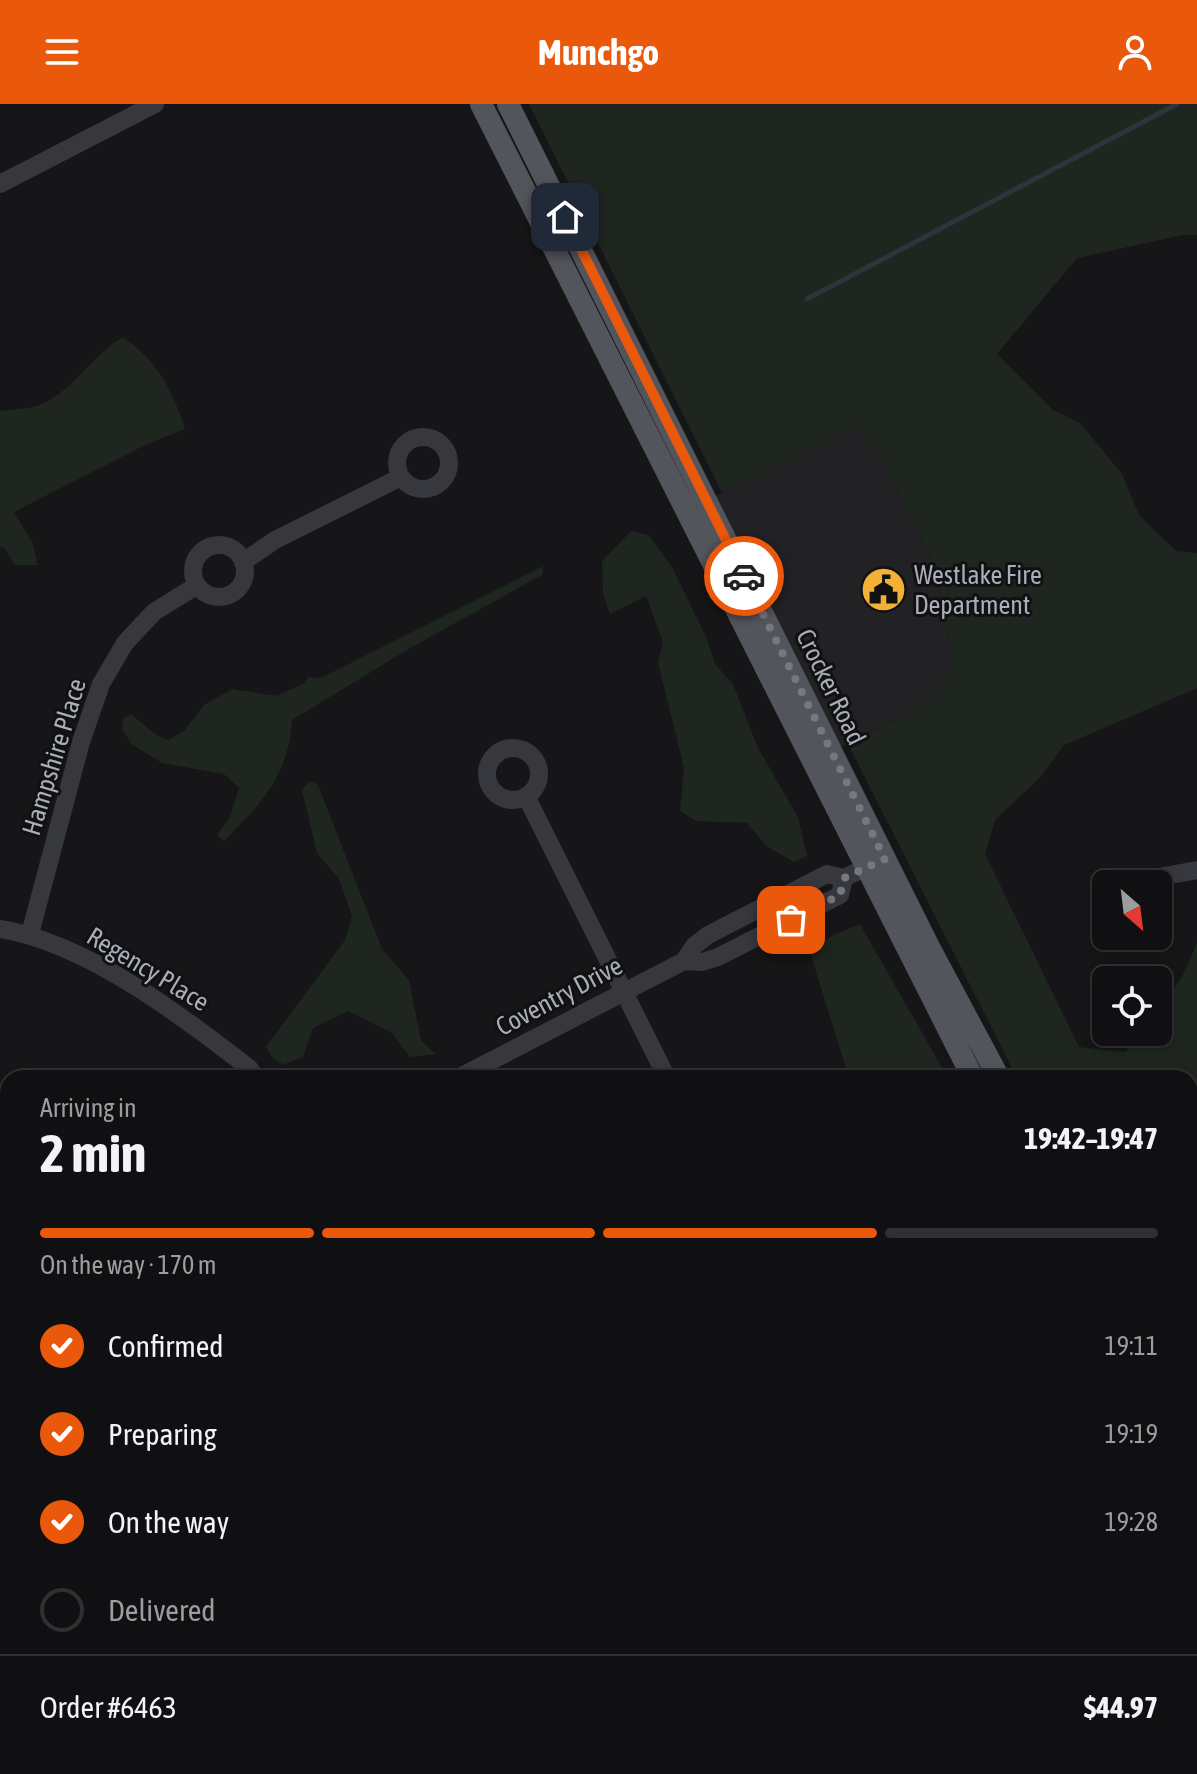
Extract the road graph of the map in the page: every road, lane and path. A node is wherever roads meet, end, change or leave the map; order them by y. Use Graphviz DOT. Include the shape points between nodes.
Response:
graph roads {
  1 [pos="155,104"];
  2 [pos="481,104"];
  3 [pos="508,104"];
  4 [pos="0,184"];
  5 [pos="401,477"];
  6 [pos="243,562"];
  7 [pos="196,586"];
  8 [pos="526,796"];
  9 [pos="875,863"];
  10 [pos="1197,870"];
  11 [pos="1172,875"];
  12 [pos="0,929"];
  13 [pos="30,934"];
  14 [pos="624,991"];
  15 [pos="243,1063"];
  16 [pos="236,1070"];
  17 [pos="249,1070"];
  18 [pos="473,1070"];
  19 [pos="663,1070"];
  20 [pos="969,1070"];
  21 [pos="994,1070"];
  1 -- 4 [label="street"];
  2 -- 9 [label="main road, Crocker Road"];
  3 -- 9 [label="main road, Crocker Road"];
  5 -- 6 [label="street" via="275,540"];
  6 -- 7 [label="street" via="244,578 236,592 210,597"];
  6 -- 7 [label="street" via="225,545 207,548 192,569"];
  7 -- 13 [label="street, Hampshire Place" via="154,612 125,643 101,684"];
  8 -- 14 [label="street"];
  9 -- 14 [label="street, Coventry Drive" via="844,878 827,874 708,935 684,961"];
  9 -- 20 [label="main road, Crocker Road" via="911,959"];
  9 -- 21 [label="main road, Crocker Road"];
  10 -- 11 [label="street"];
  12 -- 13 [label="street, Regency Place"];
  13 -- 15 [label="street, Regency Place" via="80,956 177,1013"];
  14 -- 18 [label="street, Coventry Drive"];
  14 -- 19 [label="street"];
  15 -- 16 [label="street"];
  15 -- 17 [label="street, Regency Place"];
}
